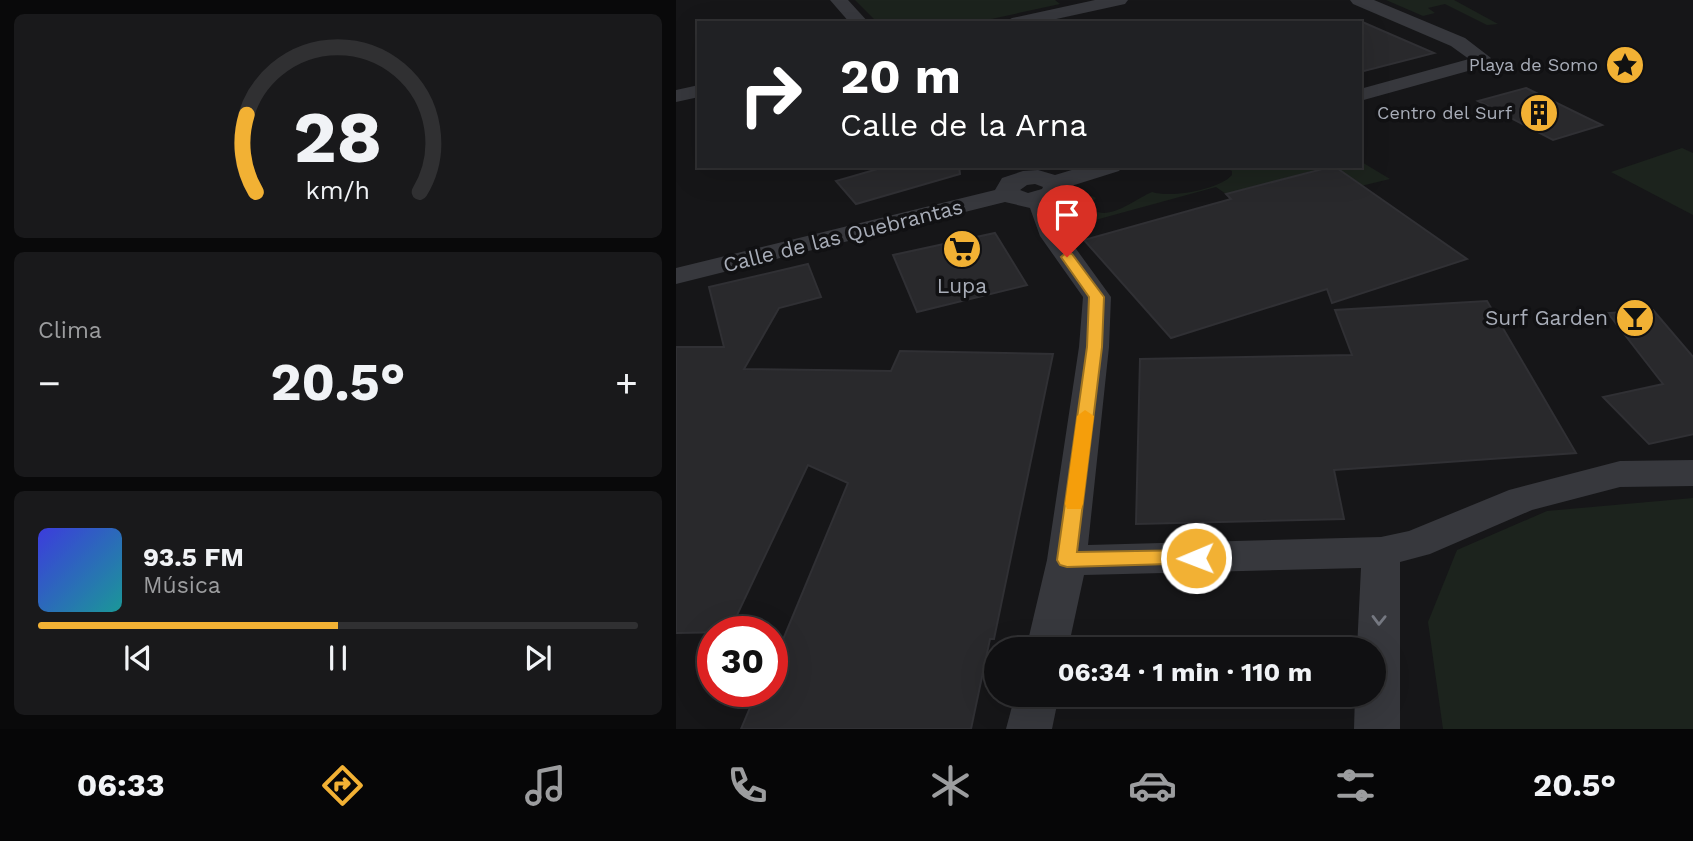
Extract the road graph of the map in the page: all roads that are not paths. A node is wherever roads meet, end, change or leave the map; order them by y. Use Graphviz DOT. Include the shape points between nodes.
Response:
graph roads {
  1 [pos="839,0"];
  2 [pos="1119,0"];
  3 [pos="1359,0"];
  4 [pos="858,21"];
  5 [pos="1022,21"];
  6 [pos="697,91"];
  7 [pos="1362,94"];
  8 [pos="676,96"];
  9 [pos="1102,168"];
  10 [pos="1027,184"];
  11 [pos="676,276"];
  12 [pos="1693,473"];
  13 [pos="1381,552"];
  14 [pos="1067,560"];
  15 [pos="1050,637"];
  16 [pos="1034,707"];
  17 [pos="1029,729"];
  18 [pos="1377,729"];
  1 -- 4 [label="street"];
  2 -- 5 [label="street"];
  3 -- 7 [label="street" via="1458,42 1482,58"];
  6 -- 8 [label="street"];
  9 -- 10 [label="street, Calle de las Quebrantas"];
  10 -- 11 [label="street, Calle de las Quebrantas"];
  10 -- 14 [label="street" via="1053,236 1097,297"];
  12 -- 13 [label="street" via="1620,474 1535,496 1416,544"];
  13 -- 14 [label="street"];
  13 -- 18 [label="street, one-way"];
  14 -- 15 [label="street"];
  16 -- 17 [label="street"];
}
